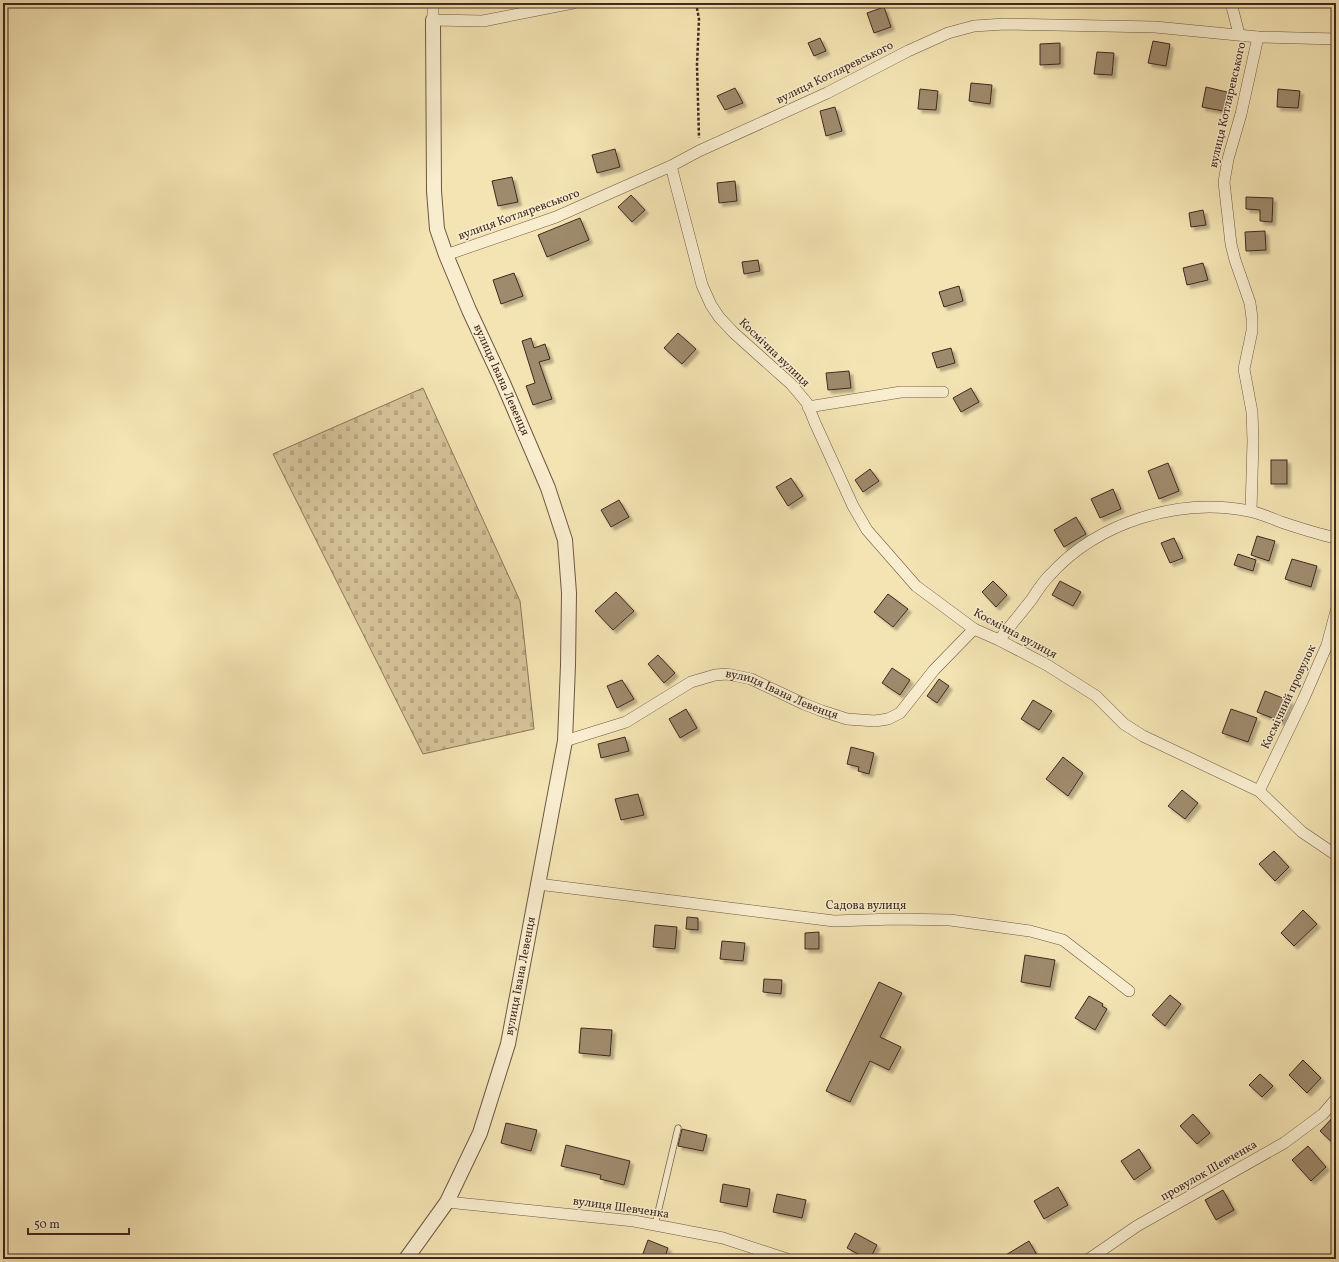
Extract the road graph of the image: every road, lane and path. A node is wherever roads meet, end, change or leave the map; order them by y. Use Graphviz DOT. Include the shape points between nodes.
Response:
graph roads {
  1 [pos="433,3"];
  2 [pos="573,3"];
  3 [pos="696,3"];
  4 [pos="1231,3"];
  5 [pos="433,20"];
  6 [pos="1239,34"];
  7 [pos="1258,37"];
  8 [pos="1336,39"];
  9 [pos="699,151"];
  10 [pos="671,166"];
  11 [pos="446,255"];
  12 [pos="944,392"];
  13 [pos="808,407"];
  14 [pos="1251,511"];
  15 [pos="1336,538"];
  16 [pos="1336,611"];
  17 [pos="974,630"];
  18 [pos="1000,640"];
  19 [pos="565,741"];
  20 [pos="1259,791"];
  21 [pos="1336,855"];
  22 [pos="538,884"];
  23 [pos="1129,991"];
  24 [pos="1336,1099"];
  25 [pos="678,1128"];
  26 [pos="447,1202"];
  27 [pos="655,1225"];
  28 [pos="406,1259"];
  29 [pos="787,1259"];
  30 [pos="1089,1259"];
  1 -- 5 [label="street"];
  2 -- 5 [label="street" via="483,21"];
  3 -- 9 [label="path" via="699,19"];
  4 -- 6 [label="street"];
  5 -- 11 [label="street, вулиця Івана Левенця" via="434,191 437,229"];
  6 -- 7 [label="street, вулиця Котляревського"];
  6 -- 9 [label="street, вулиця Котляревського" via="1155,27 1005,24 974,26 948,33 827,93"];
  7 -- 8 [label="street, вулиця Котляревського"];
  7 -- 14 [label="street, вулиця Котляревського" via="1224,182 1231,244 1250,303 1252,318 1252,331 1244,369 1252,412"];
  9 -- 10 [label="street, вулиця Котляревського"];
  10 -- 11 [label="street, вулиця Котляревського" via="556,217"];
  10 -- 13 [label="street, Космічна вулиця" via="702,285 711,306 734,333 791,384"];
  11 -- 19 [label="street, вулиця Івана Левенця" via="545,481 565,540 569,600"];
  12 -- 13 [label="street" via="901,392"];
  13 -- 17 [label="street, Космічна вулиця" via="853,506 867,530 916,586"];
  14 -- 15 [label="street"];
  14 -- 18 [label="street" via="1198,507 1170,511 1120,526 1088,543 1065,560 1049,576"];
  16 -- 20 [label="street, Космічний провулок" via="1327,645"];
  17 -- 18 [label="street, Космічна вулиця"];
  17 -- 19 [label="street, вулиця Івана Левенця" via="934,670 900,713 888,719 847,719 822,712 751,679 726,674 691,682 626,722"];
  18 -- 20 [label="street, Космічна вулиця" via="1047,665 1096,696 1124,724 1143,736"];
  19 -- 22 [label="street, вулиця Івана Левенця"];
  20 -- 21 [label="street, Космічна вулиця" via="1302,832"];
  22 -- 23 [label="street, Садова вулиця" via="834,921 950,920 1030,931 1063,940"];
  22 -- 26 [label="street, вулиця Івана Левенця" via="508,1044 480,1133"];
  24 -- 30 [label="street, провулок Шевченка" via="1323,1114 1284,1142 1137,1226"];
  25 -- 27 [label="lane"];
  26 -- 27 [label="street, вулиця Шевченка" via="634,1220"];
  26 -- 28 [label="street, вулиця Івана Левенця"];
  27 -- 29 [label="street, вулиця Шевченка" via="723,1238"];
}
